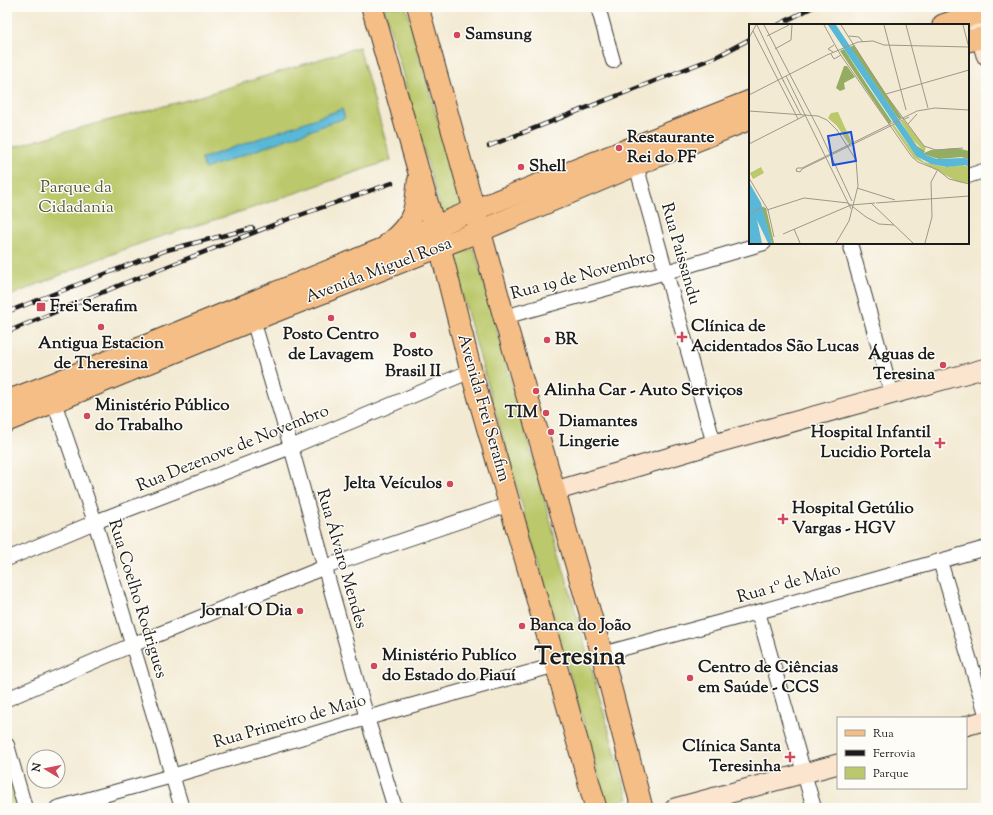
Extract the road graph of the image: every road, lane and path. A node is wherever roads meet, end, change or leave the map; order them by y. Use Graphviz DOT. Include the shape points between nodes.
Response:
graph roads {
  1 [pos="372,7"];
  2 [pos="418,7"];
  3 [pos="598,7"];
  4 [pos="977,12"];
  5 [pos="946,24"];
  6 [pos="980,43"];
  7 [pos="613,61"];
  8 [pos="749,101"];
  9 [pos="749,119"];
  10 [pos="636,165"];
  11 [pos="986,170"];
  12 [pos="419,175"];
  13 [pos="969,176"];
  14 [pos="474,210"];
  15 [pos="434,227"];
  16 [pos="480,231"];
  17 [pos="761,244"];
  18 [pos="850,244"];
  19 [pos="440,247"];
  20 [pos="382,249"];
  21 [pos="666,272"];
  22 [pos="504,317"];
  23 [pos="253,320"];
  24 [pos="986,368"];
  25 [pos="471,371"];
  26 [pos="892,395"];
  27 [pos="7,401"];
  28 [pos="54,402"];
  29 [pos="7,421"];
  30 [pos="714,444"];
  31 [pos="291,447"];
  32 [pos="555,491"];
  33 [pos="510,504"];
  34 [pos="95,522"];
  35 [pos="986,548"];
  36 [pos="7,559"];
  37 [pos="940,561"];
  38 [pos="325,567"];
  39 [pos="758,612"];
  40 [pos="132,645"];
  41 [pos="602,654"];
  42 [pos="556,665"];
  43 [pos="7,699"];
  44 [pos="986,714"];
  45 [pos="367,718"];
  46 [pos="986,720"];
  47 [pos="967,726"];
  48 [pos="7,745"];
  49 [pos="837,764"];
  50 [pos="804,773"];
  51 [pos="172,776"];
  52 [pos="25,808"];
  53 [pos="57,808"];
  54 [pos="182,808"];
  55 [pos="395,808"];
  56 [pos="596,808"];
  57 [pos="642,808"];
  58 [pos="675,808"];
  59 [pos="814,808"];
  1 -- 12 [label="main road, Avenida Frei Serafim"];
  2 -- 14 [label="main road"];
  3 -- 7 [label="street"];
  4 -- 5 [label="main road"];
  4 -- 6 [label="street"];
  8 -- 14 [label="main road, Avenida Miguel Rosa"];
  9 -- 10 [label="main road, Avenida Miguel Rosa"];
  10 -- 16 [label="main road, Avenida Miguel Rosa"];
  10 -- 21 [label="street, Rua Paissandu"];
  11 -- 13 [label="street"];
  12 -- 15 [label="main road, Avenida Frei Serafim"];
  12 -- 20 [label="main road" via="410,220 397,237"];
  14 -- 15 [label="main road, Avenida Miguel Rosa"];
  14 -- 16 [label="main road"];
  15 -- 19 [label="main road, Avenida Frei Serafim"];
  15 -- 20 [label="main road, Avenida Miguel Rosa"];
  16 -- 19 [label="main road, Avenida Miguel Rosa"];
  16 -- 22 [label="main road"];
  17 -- 21 [label="street, Rua 19 de Novembro"];
  18 -- 26 [label="street"];
  19 -- 23 [label="main road, Avenida Miguel Rosa"];
  19 -- 25 [label="main road, Avenida Frei Serafim"];
  20 -- 27 [label="main road, Avenida Miguel Rosa"];
  21 -- 22 [label="street, Rua 19 de Novembro"];
  21 -- 30 [label="street, Rua Paissandu"];
  22 -- 32 [label="main road"];
  23 -- 28 [label="main road, Avenida Miguel Rosa"];
  23 -- 31 [label="street, Rua Álvaro Mendes"];
  24 -- 26 [label="street"];
  25 -- 31 [label="street, Rua Dezenove de Novembro"];
  25 -- 33 [label="main road, Avenida Frei Serafim"];
  26 -- 30 [label="street"];
  28 -- 29 [label="main road, Avenida Miguel Rosa"];
  28 -- 34 [label="street, Rua Coelho Rodrigues"];
  30 -- 32 [label="street"];
  31 -- 34 [label="street, Rua Dezenove de Novembro"];
  31 -- 38 [label="street, Rua Álvaro Mendes"];
  32 -- 41 [label="main road"];
  33 -- 38 [label="street"];
  33 -- 42 [label="main road, Avenida Frei Serafim"];
  34 -- 36 [label="street, Rua Dezenove de Novembro"];
  34 -- 40 [label="street, Rua Coelho Rodrigues"];
  35 -- 37 [label="street, Rua 1º de Maio"];
  37 -- 39 [label="street, Rua 1º de Maio"];
  37 -- 44 [label="street"];
  38 -- 40 [label="street"];
  38 -- 45 [label="street, Rua Álvaro Mendes"];
  39 -- 41 [label="street, Rua 1º de Maio"];
  39 -- 50 [label="street"];
  40 -- 43 [label="street"];
  40 -- 51 [label="street, Rua Coelho Rodrigues"];
  41 -- 57 [label="main road"];
  42 -- 45 [label="street, Rua Primeiro de Maio"];
  42 -- 56 [label="main road, Avenida Frei Serafim"];
  45 -- 51 [label="street, Rua Primeiro de Maio"];
  45 -- 55 [label="street, Rua Álvaro Mendes"];
  46 -- 47 [label="street"];
  48 -- 52 [label="street"];
  49 -- 50 [label="street"];
  50 -- 58 [label="street"];
  50 -- 59 [label="street"];
  51 -- 53 [label="street, Rua Primeiro de Maio"];
  51 -- 54 [label="street, Rua Coelho Rodrigues"];
}
